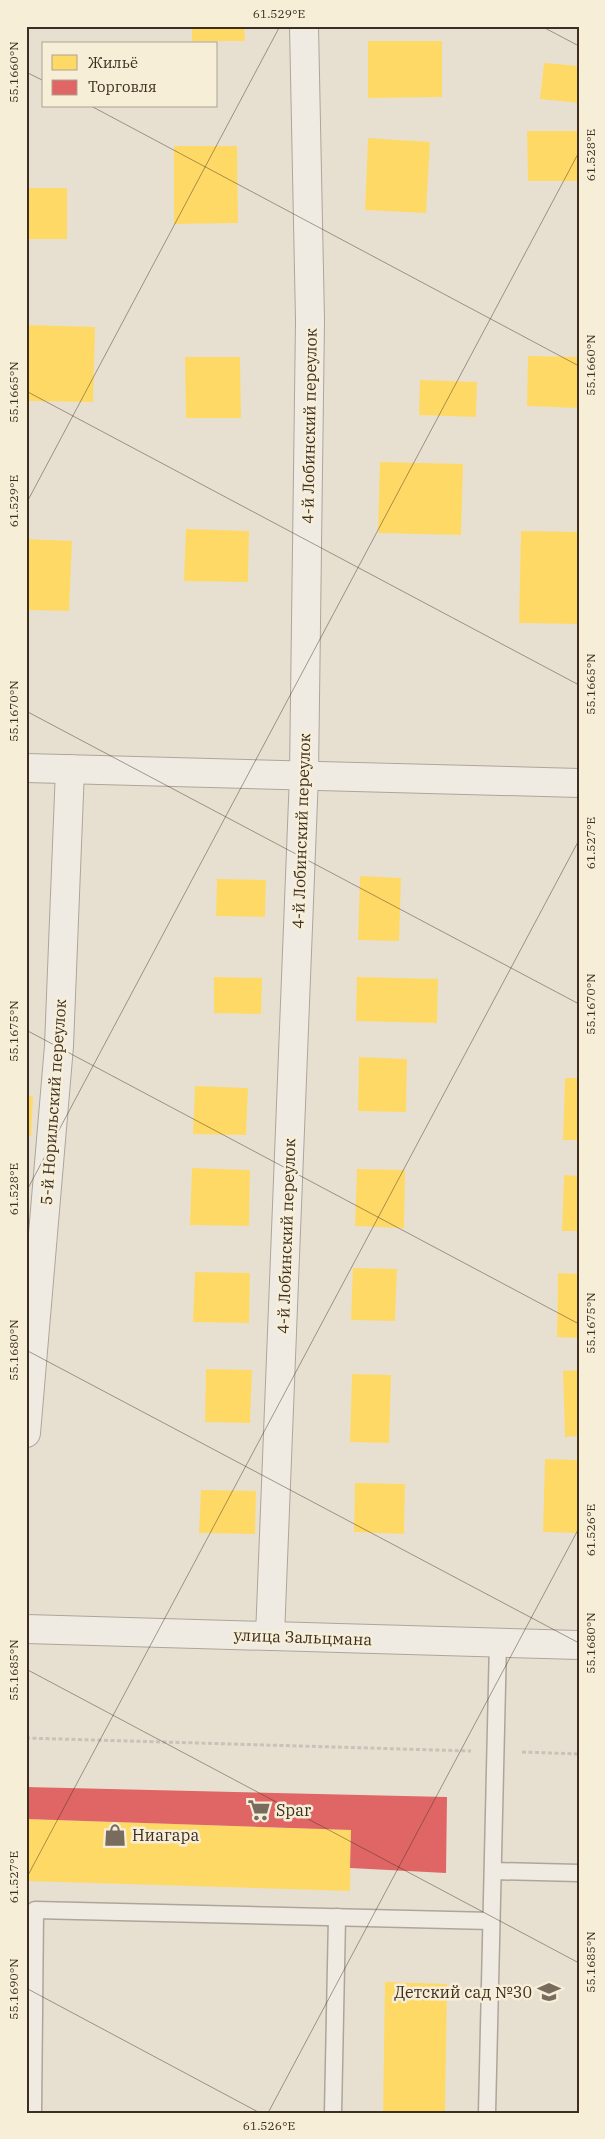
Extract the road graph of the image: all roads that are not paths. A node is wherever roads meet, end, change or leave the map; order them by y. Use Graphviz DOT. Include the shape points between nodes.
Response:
graph roads {
  1 [pos="304,26"];
  2 [pos="26,768"];
  3 [pos="70,769"];
  4 [pos="304,775"];
  5 [pos="579,783"];
  6 [pos="26,1433"];
  7 [pos="26,1629"];
  8 [pos="270,1636"];
  9 [pos="498,1642"];
  10 [pos="579,1645"];
  11 [pos="493,1871"];
  12 [pos="579,1873"];
  13 [pos="337,1917"];
  14 [pos="491,1921"];
  15 [pos="33,2113"];
  16 [pos="333,2113"];
  17 [pos="487,2113"];
  1 -- 4 [label="street, 4-й Лобинский переулок" via="310,320"];
  2 -- 3 [label="street"];
  3 -- 4 [label="street"];
  3 -- 6 [label="street, 5-й Норильский переулок" via="59,1046"];
  4 -- 5 [label="street"];
  4 -- 8 [label="street, 4-й Лобинский переулок"];
  7 -- 8 [label="street, улица Зальцмана"];
  8 -- 9 [label="street, улица Зальцмана"];
  9 -- 10 [label="street, улица Зальцмана"];
  9 -- 11 [label="lane"];
  11 -- 12 [label="lane"];
  11 -- 14 [label="lane"];
  13 -- 14 [label="lane"];
  13 -- 15 [label="lane" via="36,1910"];
  13 -- 16 [label="lane"];
  14 -- 17 [label="lane"];
}
